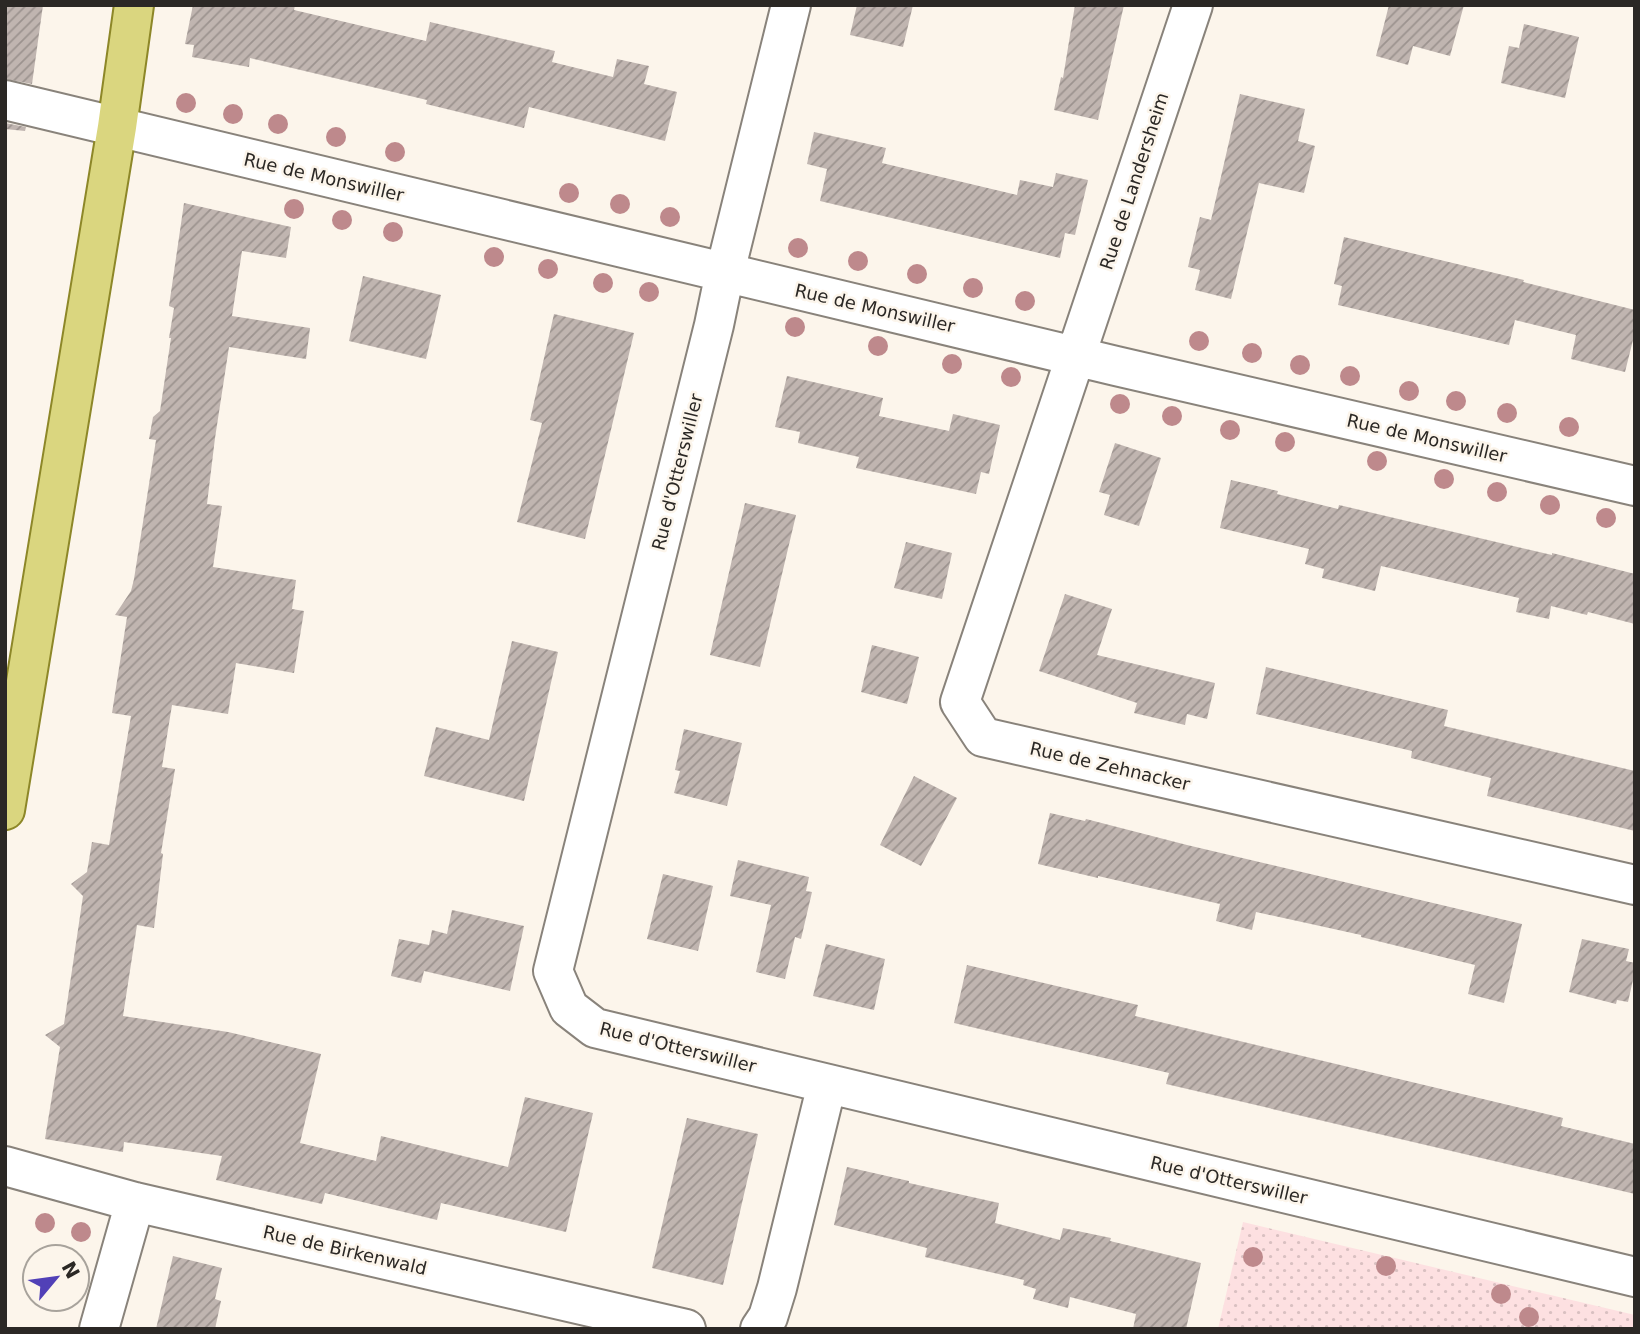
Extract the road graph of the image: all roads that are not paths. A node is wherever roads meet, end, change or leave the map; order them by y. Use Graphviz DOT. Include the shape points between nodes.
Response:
graph roads {
  1 [pos="134,5"];
  2 [pos="791,5"];
  3 [pos="1192,5"];
  4 [pos="5,100"];
  5 [pos="117,127"];
  6 [pos="725,272"];
  7 [pos="1074,356"];
  8 [pos="1635,486"];
  9 [pos="5,810"];
  10 [pos="1635,885"];
  11 [pos="827,1084"];
  12 [pos="5,1166"];
  13 [pos="135,1202"];
  14 [pos="1635,1277"];
  15 [pos="99,1329"];
  16 [pos="686,1329"];
  17 [pos="760,1329"];
  1 -- 5 [label="main road"];
  2 -- 6 [label="street, Rue d'Otterswiller"];
  3 -- 7 [label="street, Rue de Landersheim"];
  4 -- 5 [label="street, Rue de Monswiller"];
  5 -- 6 [label="street, Rue de Monswiller"];
  5 -- 9 [label="main road"];
  6 -- 7 [label="street, Rue de Monswiller"];
  6 -- 11 [label="street, Rue d'Otterswiller" via="553,971 569,1008 595,1028"];
  7 -- 8 [label="street, Rue de Monswiller"];
  7 -- 10 [label="street, Rue de Zehnacker" via="960,702 983,737"];
  11 -- 14 [label="street, Rue d'Otterswiller"];
  11 -- 17 [label="street" via="777,1287"];
  12 -- 13 [label="street, Rue de Birkenwald"];
  13 -- 15 [label="street"];
  13 -- 16 [label="street, Rue de Birkenwald"];
}
